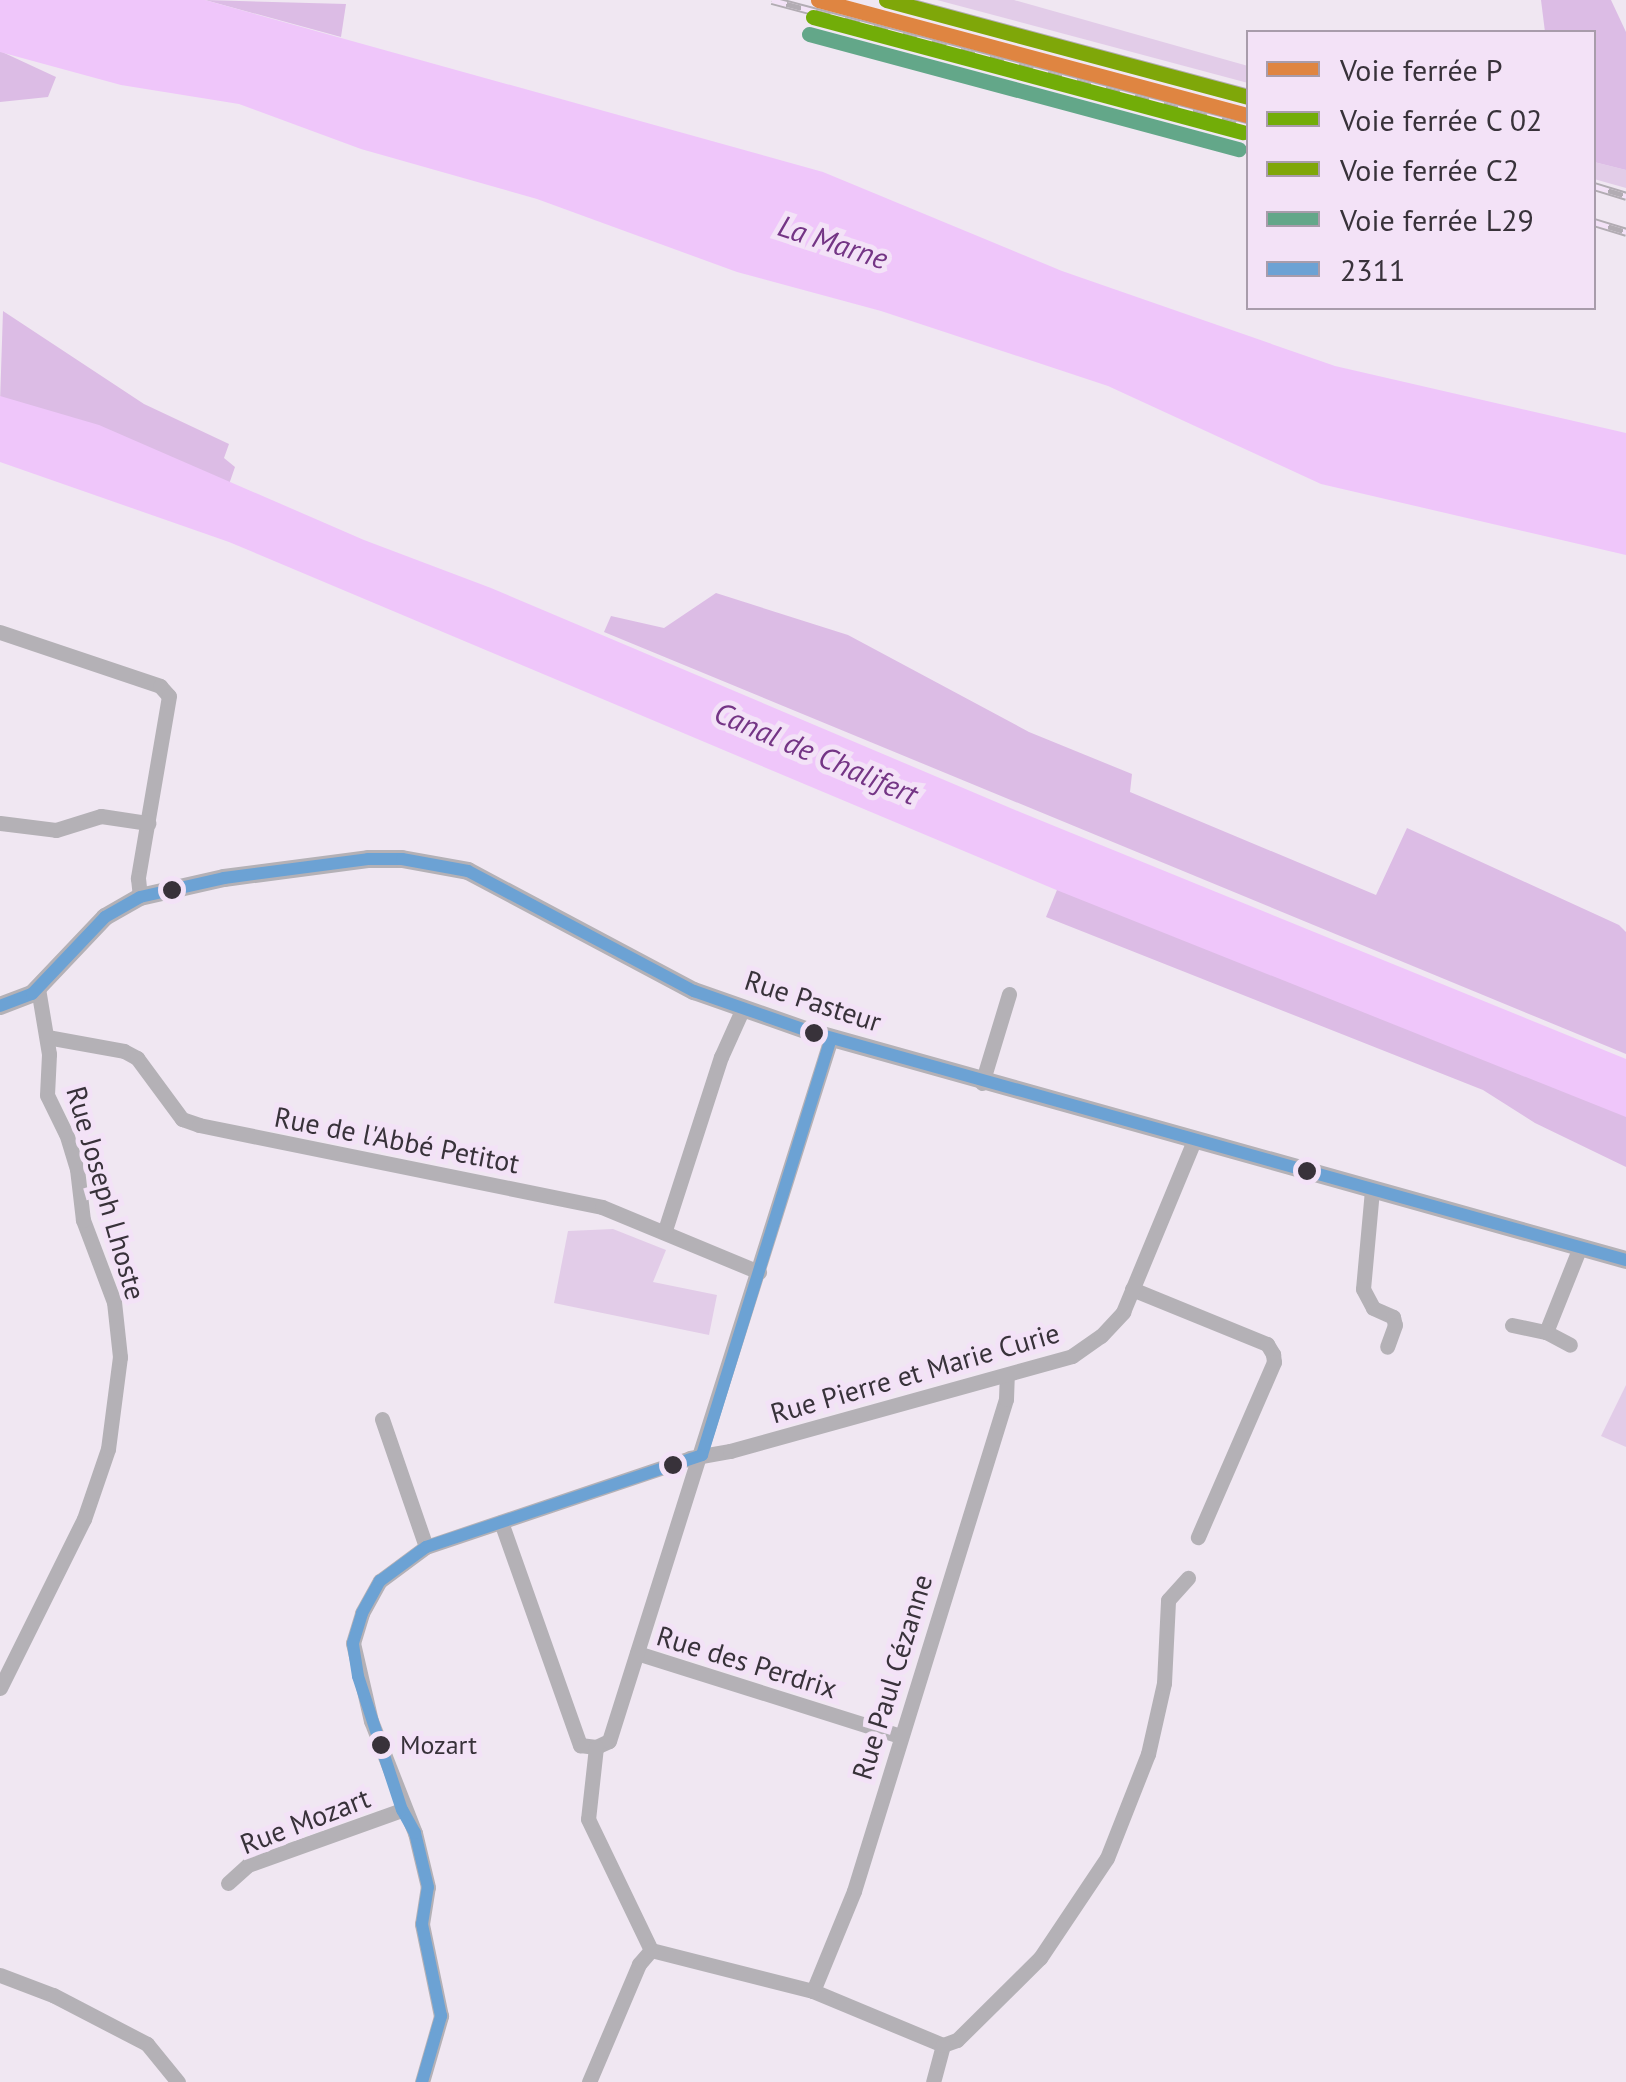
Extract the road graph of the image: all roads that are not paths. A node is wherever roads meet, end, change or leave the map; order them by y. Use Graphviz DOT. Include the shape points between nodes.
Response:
graph roads {
  1 [pos="0,632"];
  2 [pos="0,823"];
  3 [pos="148,823"];
  4 [pos="140,897"];
  5 [pos="38,988"];
  6 [pos="1010,994"];
  7 [pos="0,1006"];
  8 [pos="744,1008"];
  9 [pos="47,1037"];
  10 [pos="832,1038"];
  11 [pos="982,1083"];
  12 [pos="1194,1142"];
  13 [pos="1372,1190"];
  14 [pos="665,1230"];
  15 [pos="1580,1247"];
  16 [pos="1626,1260"];
  17 [pos="759,1272"];
  18 [pos="1132,1289"];
  19 [pos="1512,1326"];
  20 [pos="1546,1332"];
  21 [pos="1570,1346"];
  22 [pos="1387,1347"];
  23 [pos="1007,1375"];
  24 [pos="382,1419"];
  25 [pos="702,1455"];
  26 [pos="500,1522"];
  27 [pos="1198,1537"];
  28 [pos="426,1547"];
  29 [pos="1188,1578"];
  30 [pos="638,1653"];
  31 [pos="0,1688"];
  32 [pos="900,1736"];
  33 [pos="596,1748"];
  34 [pos="402,1810"];
  35 [pos="228,1883"];
  36 [pos="651,1950"];
  37 [pos="0,1974"];
  38 [pos="814,1991"];
  39 [pos="943,2046"];
  40 [pos="178,2082"];
  41 [pos="422,2082"];
  42 [pos="589,2082"];
  43 [pos="933,2082"];
  1 -- 3 [label="street" via="160,686 169,696"];
  2 -- 3 [label="street" via="56,830 102,816"];
  3 -- 4 [label="street"];
  4 -- 5 [label="street" via="106,917"];
  4 -- 8 [label="street, Rue Pasteur" via="368,859 468,871 694,991"];
  5 -- 7 [label="street"];
  5 -- 9 [label="street, Rue Joseph Lhoste"];
  6 -- 11 [label="street"];
  8 -- 10 [label="street, Rue Pasteur"];
  8 -- 14 [label="street" via="721,1057"];
  9 -- 14 [label="street, Rue de l'Abbé Petitot" via="137,1058 182,1118 198,1125 568,1199"];
  9 -- 31 [label="street, Rue Joseph Lhoste" via="47,1095 66,1134 84,1220 114,1302 120,1356 108,1450 84,1520"];
  10 -- 11 [label="street, Rue Pasteur"];
  10 -- 17 [label="street"];
  11 -- 12 [label="street, Rue Pasteur"];
  12 -- 13 [label="street, Rue Pasteur"];
  12 -- 18 [label="street, Rue Pierre et Marie Curie"];
  13 -- 15 [label="street, Rue Pasteur"];
  13 -- 22 [label="street" via="1363,1289 1374,1308 1393,1317"];
  14 -- 17 [label="street, Rue de l'Abbé Petitot"];
  15 -- 16 [label="street, Rue Pasteur"];
  15 -- 20 [label="street"];
  17 -- 25 [label="street"];
  18 -- 23 [label="street, Rue Pierre et Marie Curie" via="1124,1312 1072,1356"];
  18 -- 27 [label="street" via="1267,1344 1273,1354"];
  19 -- 20 [label="street"];
  20 -- 21 [label="street"];
  23 -- 25 [label="street, Rue Pierre et Marie Curie"];
  23 -- 32 [label="street, Rue Paul Cézanne" via="1006,1399"];
  24 -- 28 [label="street"];
  25 -- 26 [label="street, Rue Pierre et Marie Curie"];
  25 -- 30 [label="street"];
  26 -- 28 [label="street, Rue Pierre et Marie Curie"];
  26 -- 33 [label="street" via="580,1745"];
  28 -- 34 [label="street, Rue Pierre et Marie Curie" via="380,1581 354,1643 371,1721"];
  29 -- 39 [label="street" via="1168,1600 1164,1683 1148,1754 1107,1858 1040,1958"];
  30 -- 32 [label="street, Rue des Perdrix"];
  30 -- 33 [label="street" via="609,1741"];
  32 -- 38 [label="street, Rue Paul Cézanne" via="854,1891"];
  33 -- 36 [label="street" via="588,1820"];
  34 -- 35 [label="street, Rue Mozart" via="248,1866"];
  34 -- 41 [label="street, Rue Pierre et Marie Curie" via="428,1888 422,1924 440,2016"];
  36 -- 38 [label="street"];
  36 -- 42 [label="street"];
  37 -- 40 [label="street" via="146,2044"];
  38 -- 39 [label="street"];
  39 -- 43 [label="street"];
}
